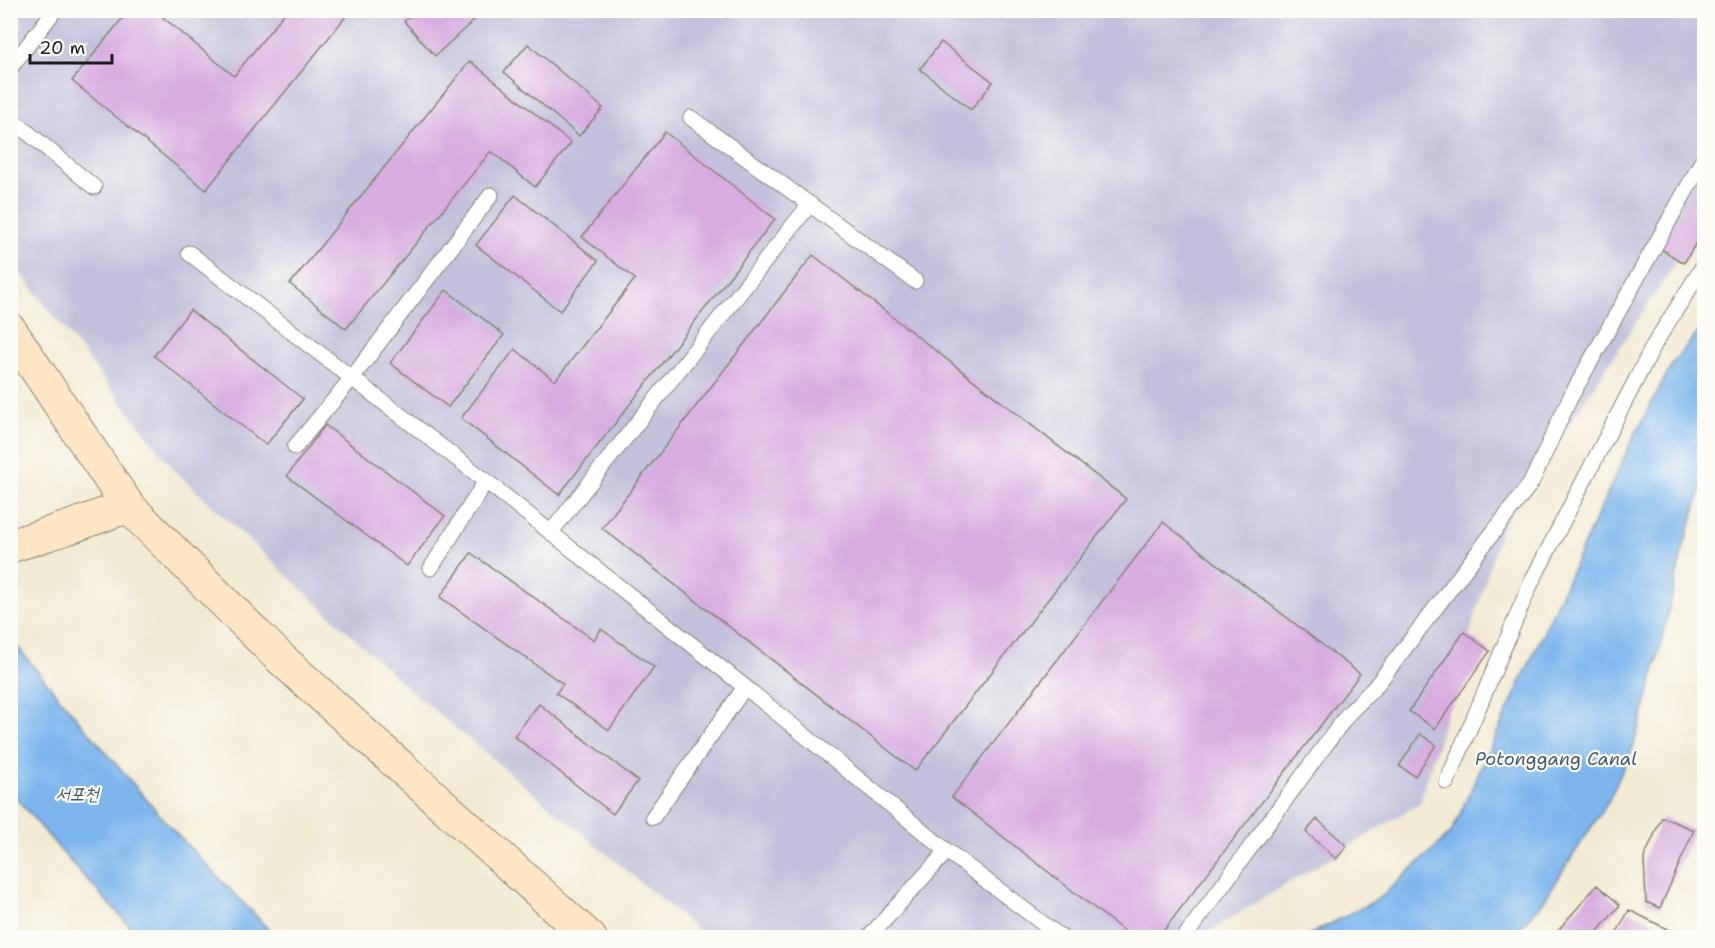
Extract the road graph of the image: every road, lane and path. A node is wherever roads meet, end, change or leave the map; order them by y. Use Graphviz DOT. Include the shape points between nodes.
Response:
graph roads {
  1 [pos="55,10"];
  2 [pos="10,68"];
  3 [pos="10,118"];
  4 [pos="691,118"];
  5 [pos="1704,158"];
  6 [pos="94,187"];
  7 [pos="491,195"];
  8 [pos="810,204"];
  9 [pos="189,253"];
  10 [pos="1704,266"];
  11 [pos="915,281"];
  12 [pos="10,330"];
  13 [pos="351,378"];
  14 [pos="295,447"];
  15 [pos="486,481"];
  16 [pos="128,506"];
  17 [pos="551,532"];
  18 [pos="10,546"];
  19 [pos="431,568"];
  20 [pos="745,687"];
  21 [pos="1447,782"];
  22 [pos="653,818"];
  23 [pos="947,851"];
  24 [pos="590,938"];
  25 [pos="868,938"];
  26 [pos="1062,938"];
  27 [pos="1184,938"];
  1 -- 2 [label="lane"];
  3 -- 6 [label="lane"];
  4 -- 8 [label="lane"];
  5 -- 27 [label="lane" via="1570,398 1531,483 1375,687 1348,714"];
  7 -- 13 [label="lane"];
  8 -- 11 [label="lane"];
  8 -- 17 [label="lane"];
  9 -- 13 [label="lane"];
  10 -- 21 [label="lane" via="1655,343 1530,585"];
  12 -- 16 [label="main road"];
  13 -- 14 [label="lane"];
  13 -- 15 [label="lane"];
  15 -- 17 [label="lane"];
  15 -- 19 [label="lane"];
  16 -- 18 [label="main road"];
  16 -- 24 [label="main road" via="278,656"];
  17 -- 20 [label="lane"];
  20 -- 22 [label="lane"];
  20 -- 23 [label="lane"];
  23 -- 25 [label="lane"];
  23 -- 26 [label="lane"];
}
